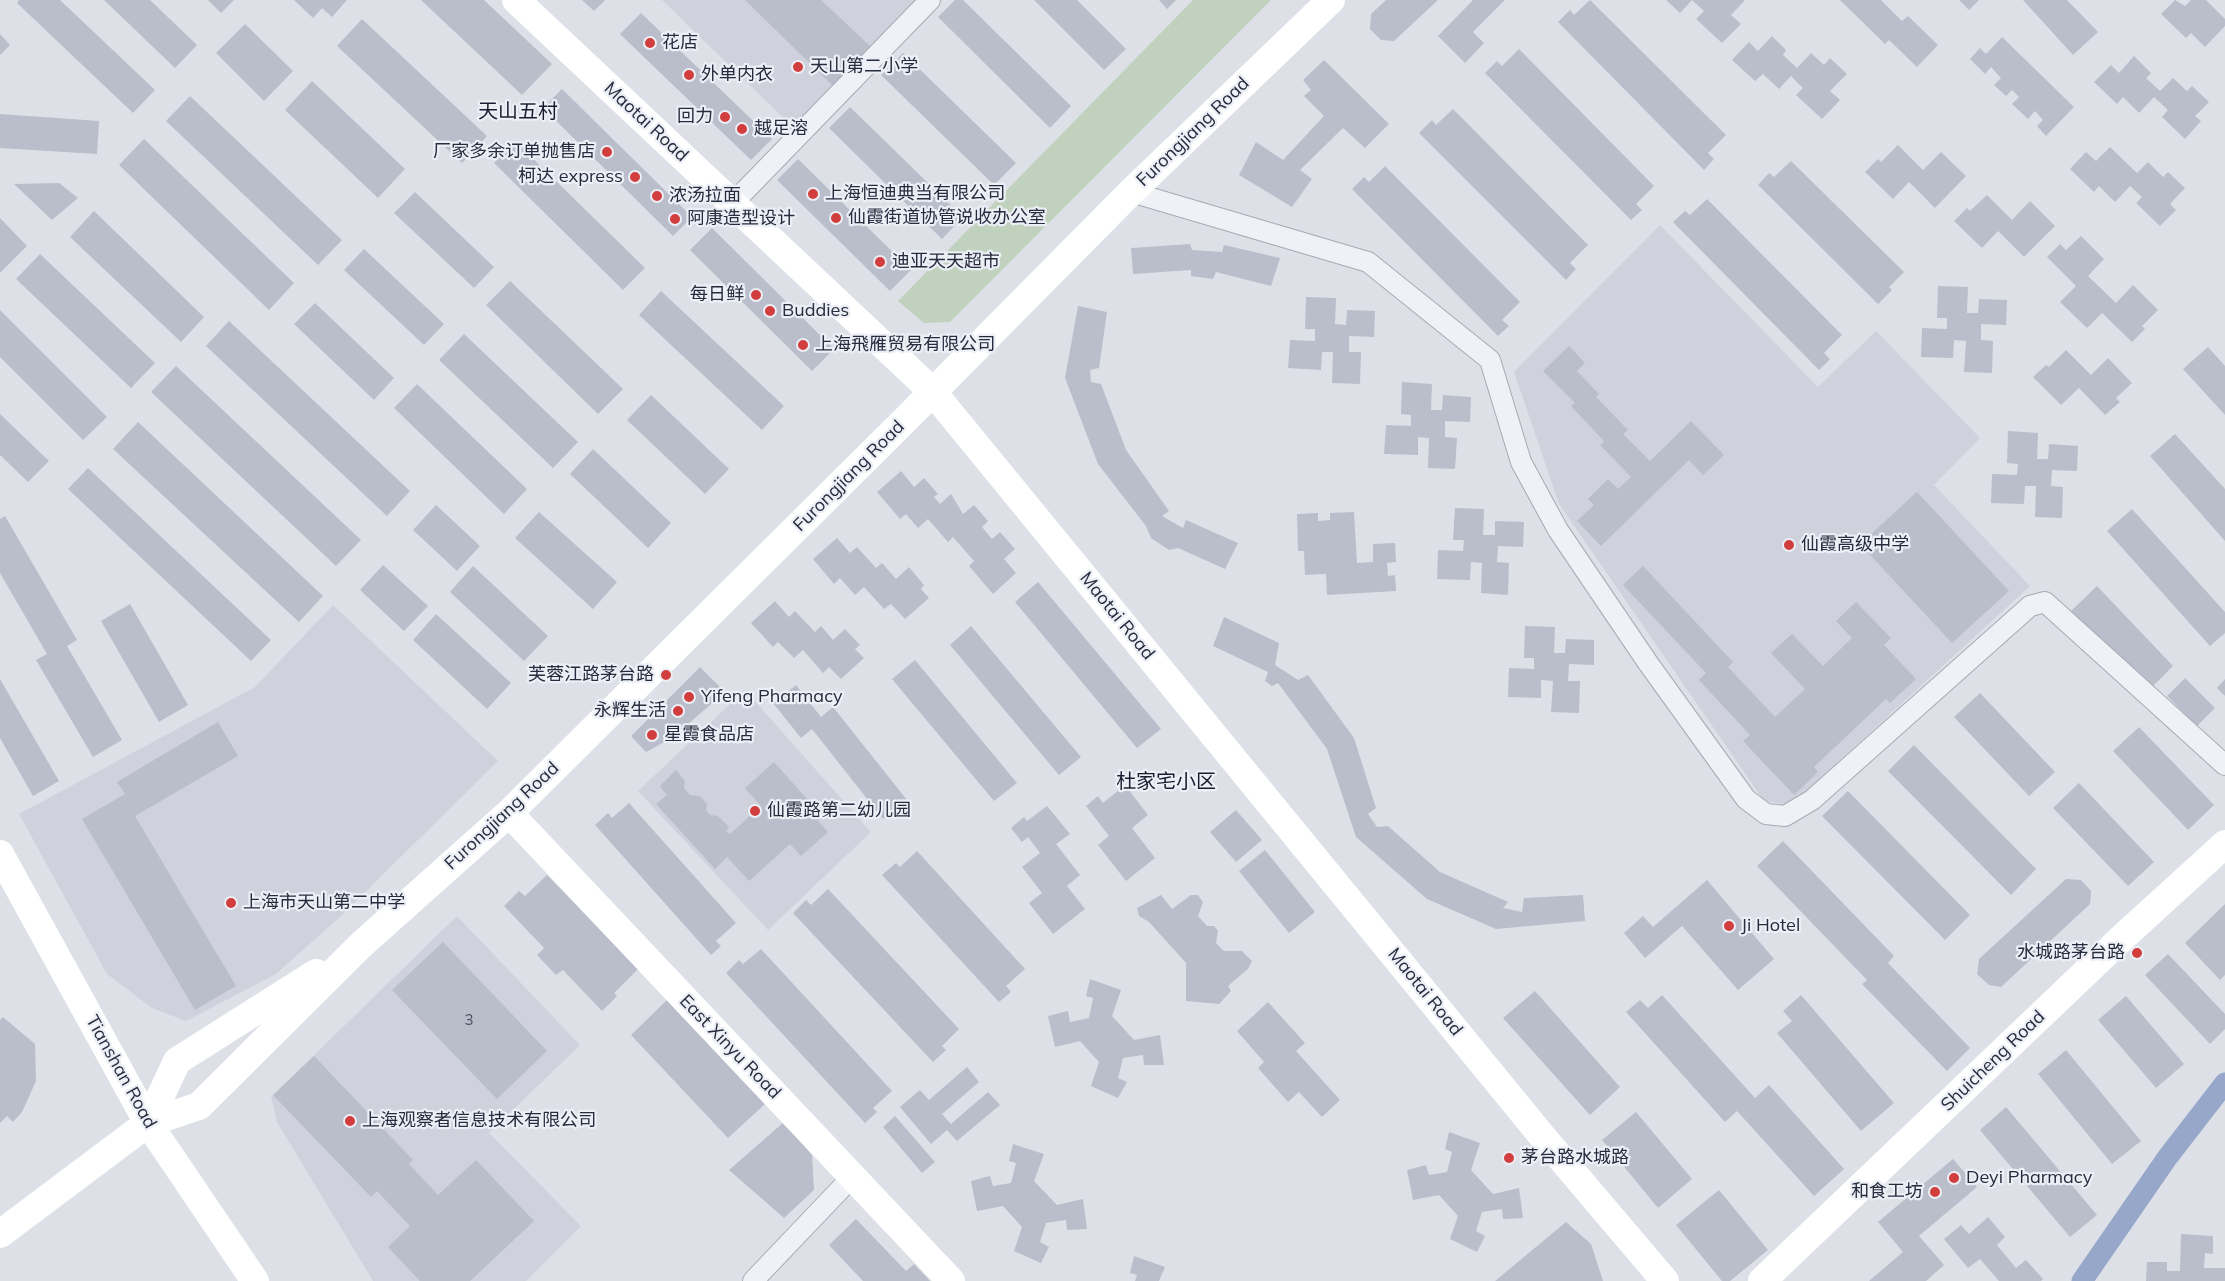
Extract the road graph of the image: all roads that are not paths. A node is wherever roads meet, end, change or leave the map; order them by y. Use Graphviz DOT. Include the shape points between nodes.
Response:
graph roads {
  1 [pos="516,0"];
  2 [pos="930,0"];
  3 [pos="1331,0"];
  4 [pos="1131,192"];
  5 [pos="733,202"];
  6 [pos="932,391"];
  7 [pos="2225,765"];
  8 [pos="509,813"];
  9 [pos="2225,844"];
  10 [pos="0,854"];
  11 [pos="361,945"];
  12 [pos="148,1123"];
  13 [pos="854,1176"];
  14 [pos="0,1234"];
  15 [pos="255,1281"];
  16 [pos="753,1281"];
  17 [pos="951,1281"];
  18 [pos="1665,1281"];
  19 [pos="1762,1281"];
  1 -- 5 [label="street, Maotai Road"];
  2 -- 5 [label="street"];
  3 -- 4 [label="street, Furongjiang Road"];
  4 -- 6 [label="street, Furongjiang Road"];
  4 -- 7 [label="street" via="1368,261 1490,360 1521,462 1558,530 1739,789 1766,814 1785,816 1812,800 2030,606 2045,602"];
  5 -- 6 [label="street, Maotai Road"];
  6 -- 8 [label="street, Furongjiang Road"];
  6 -- 18 [label="street, Maotai Road"];
  8 -- 11 [label="street, Furongjiang Road"];
  8 -- 13 [label="street, East Xinyu Road"];
  9 -- 19 [label="street, Shuicheng Road"];
  10 -- 12 [label="street, Tianshan Road"];
  11 -- 12 [label="street, Furongjiang Road" via="199,1106"];
  11 -- 12 [label="street, Furongjiang Road" via="177,1061"];
  12 -- 14 [label="street, Furongjiang Road"];
  12 -- 15 [label="street, Tianshan Road"];
  13 -- 16 [label="street"];
  13 -- 17 [label="street, East Xinyu Road"];
}
